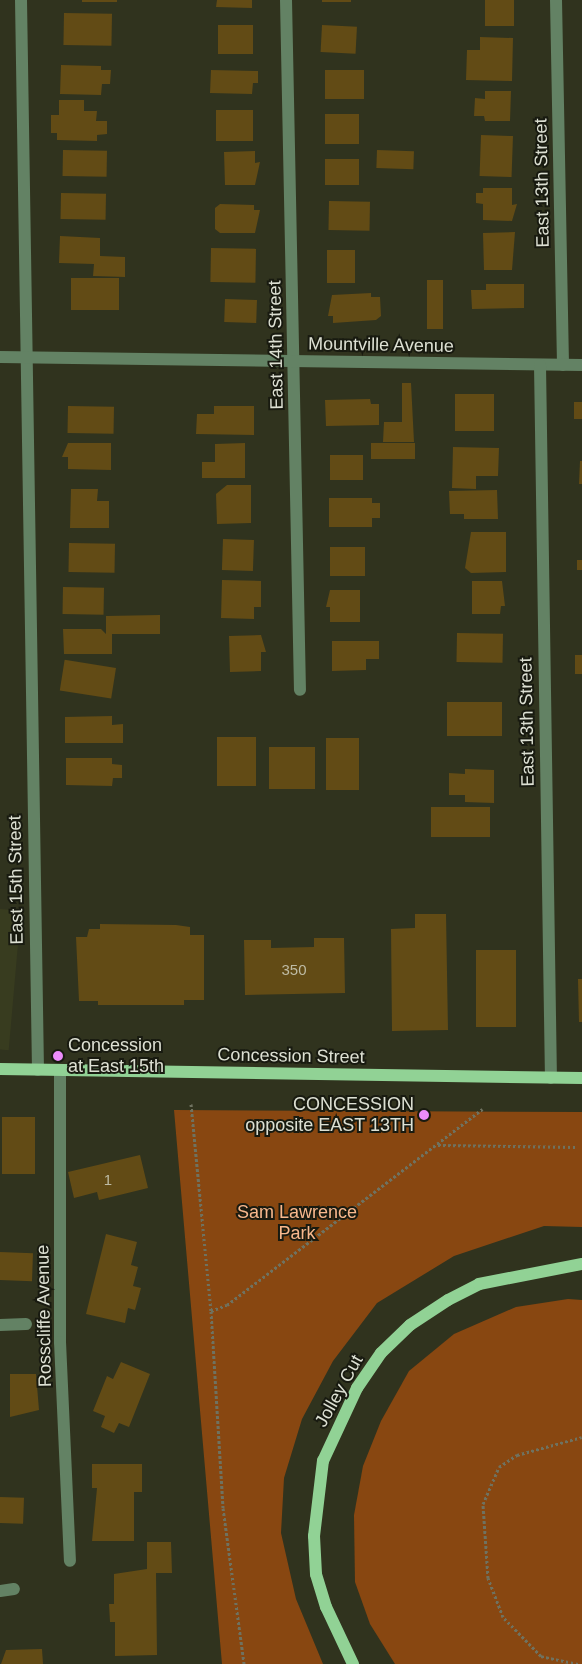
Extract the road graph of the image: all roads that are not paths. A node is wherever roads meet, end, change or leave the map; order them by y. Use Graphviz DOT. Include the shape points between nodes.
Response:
graph roads {
  1 [pos="21,0"];
  2 [pos="286,0"];
  3 [pos="556,0"];
  4 [pos="0,357"];
  5 [pos="27,357"];
  6 [pos="294,361"];
  7 [pos="540,365"];
  8 [pos="563,365"];
  9 [pos="582,366"];
  10 [pos="300,690"];
  11 [pos="0,1069"];
  12 [pos="38,1070"];
  13 [pos="60,1070"];
  14 [pos="551,1078"];
  15 [pos="582,1078"];
  16 [pos="582,1264"];
  17 [pos="26,1324"];
  18 [pos="0,1325"];
  19 [pos="70,1561"];
  20 [pos="14,1589"];
  21 [pos="0,1591"];
  22 [pos="353,1664"];
  1 -- 5 [label="street, East 15th Street"];
  2 -- 6 [label="street, East 14th Street"];
  3 -- 8 [label="street, East 13th Street"];
  4 -- 5 [label="street, Mountville Avenue"];
  5 -- 6 [label="street, Mountville Avenue"];
  5 -- 12 [label="street, East 15th Street"];
  6 -- 7 [label="street, Mountville Avenue"];
  6 -- 10 [label="street, East 14th Street"];
  7 -- 8 [label="street, Mountville Avenue"];
  7 -- 14 [label="street, East 13th Street"];
  8 -- 9 [label="street, Mountville Avenue"];
  11 -- 12 [label="main road, Concession Street"];
  12 -- 13 [label="main road, Concession Street"];
  13 -- 14 [label="main road, Concession Street"];
  13 -- 19 [label="street, Rosscliffe Avenue" via="60,1342"];
  14 -- 15 [label="main road, Concession Street"];
  16 -- 22 [label="main road, Jolley Cut" via="494,1280 448,1300 398,1336 357,1388 323,1462 314,1536 316,1574 326,1607"];
  17 -- 18 [label="street"];
  20 -- 21 [label="street"];
}
